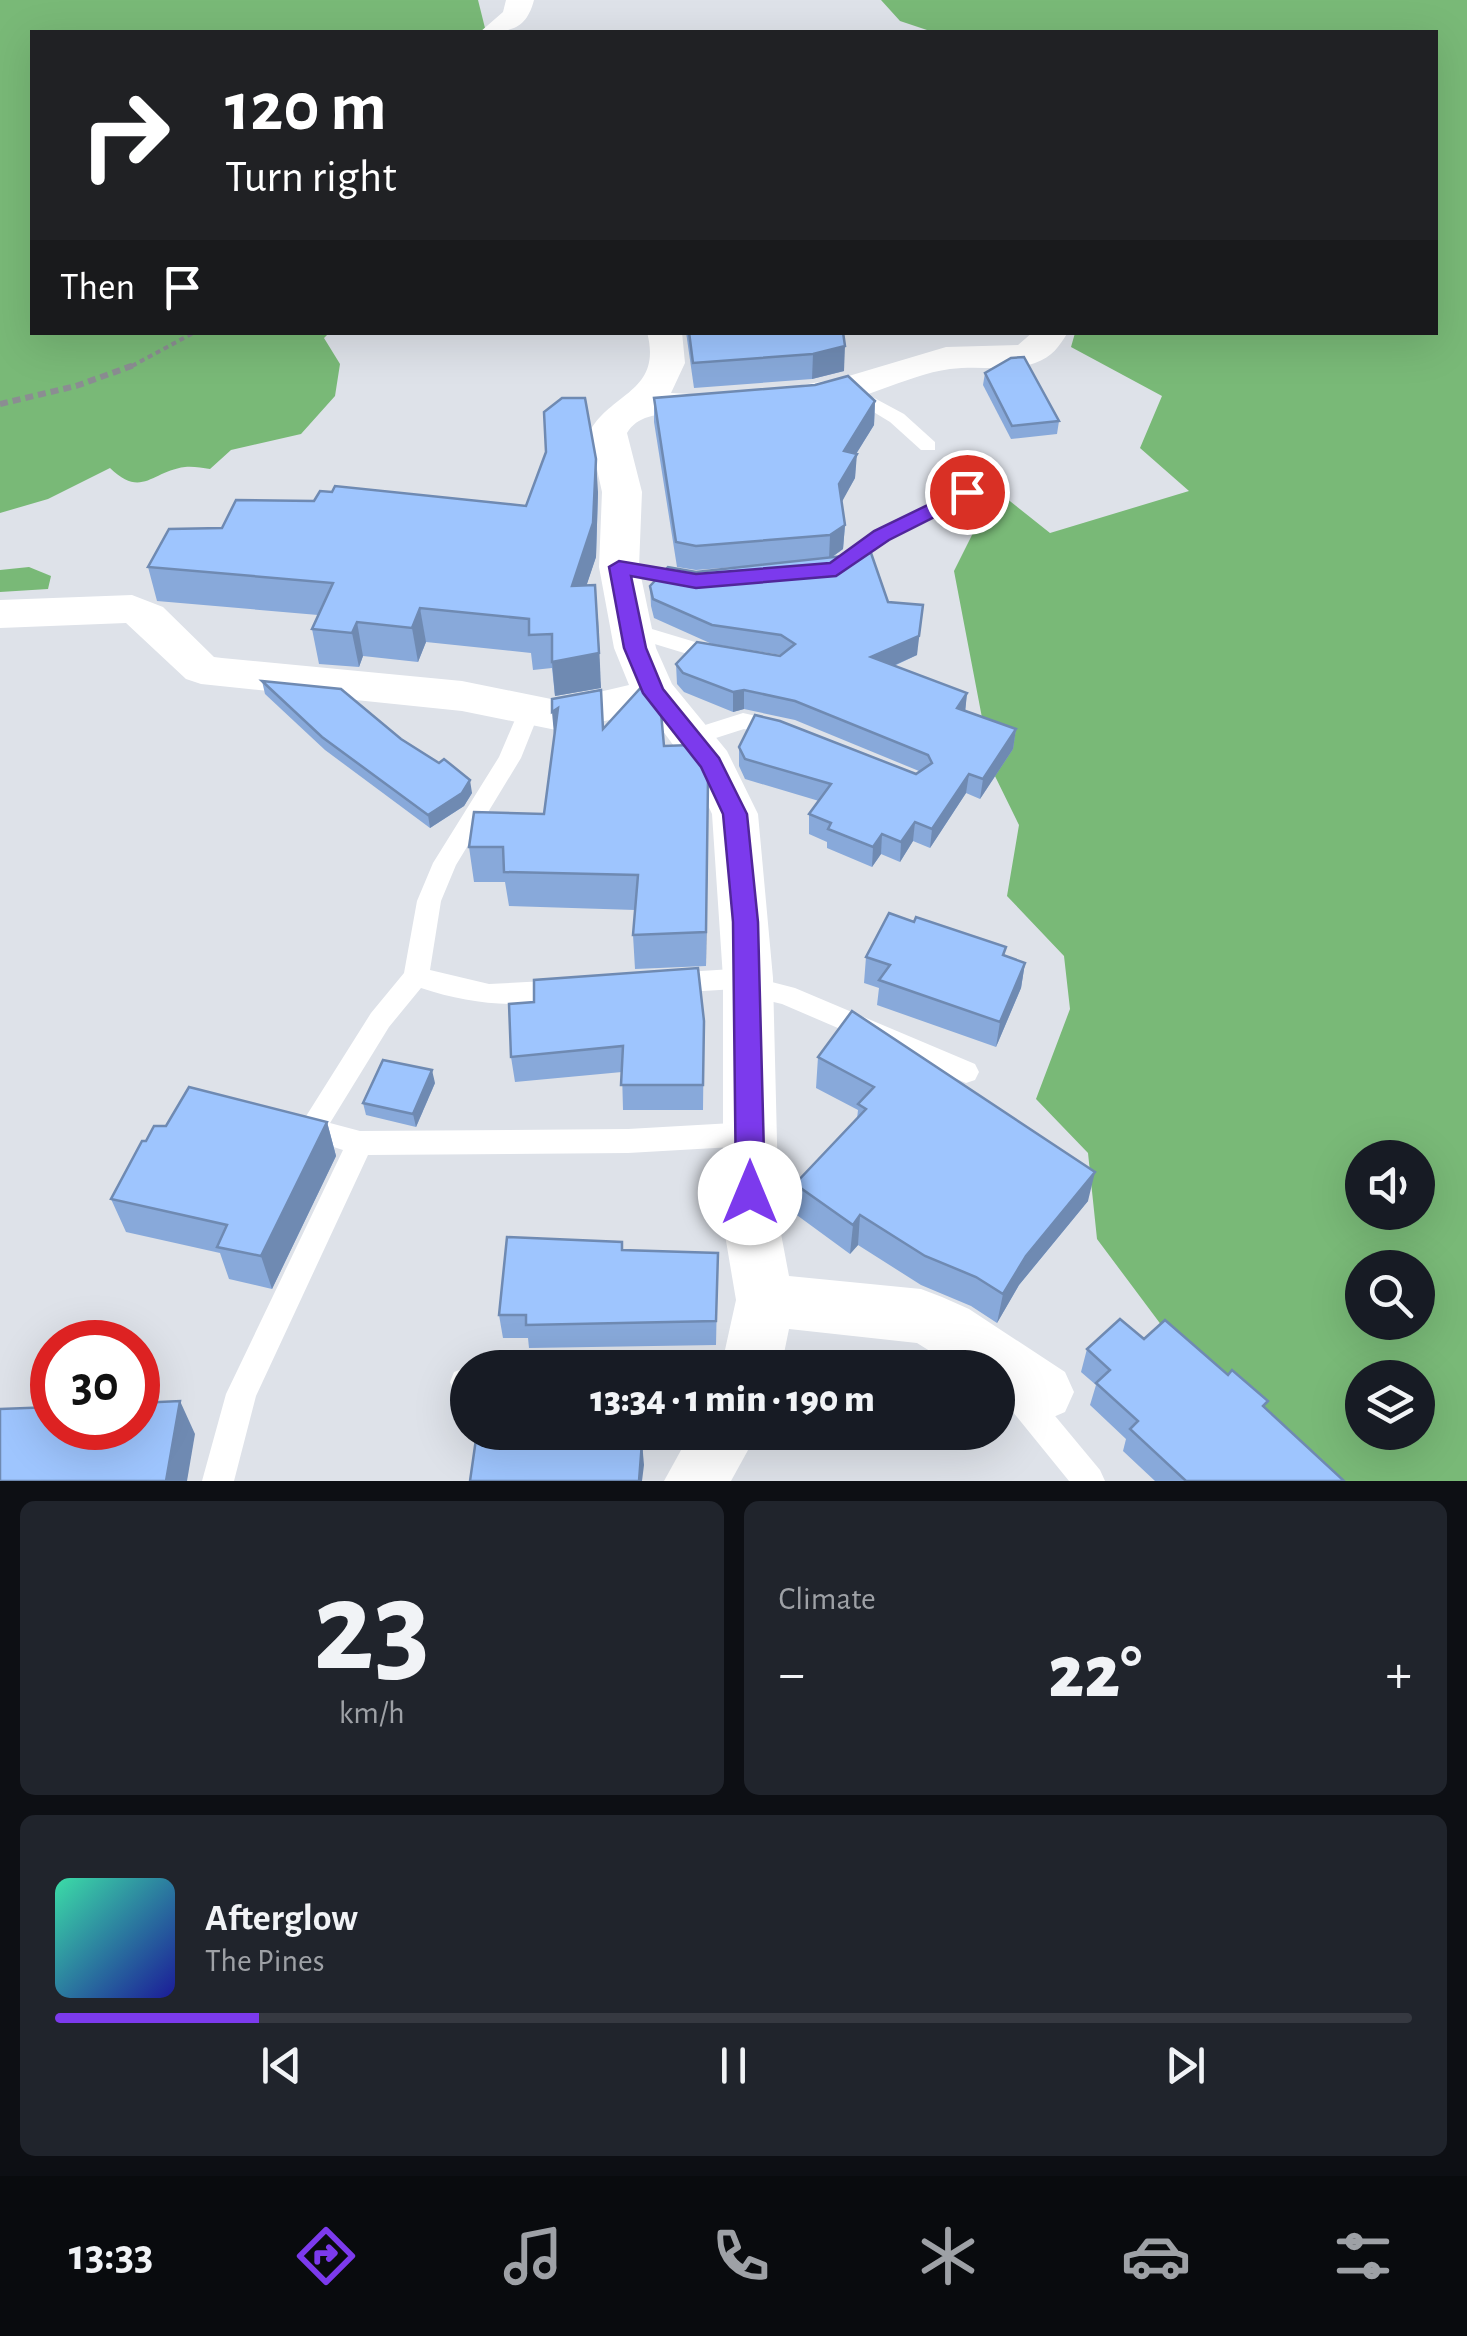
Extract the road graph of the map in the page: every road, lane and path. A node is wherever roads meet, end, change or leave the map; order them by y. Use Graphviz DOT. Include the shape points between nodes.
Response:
graph roads {
  1 [pos="520,0"];
  2 [pos="497,30"];
  3 [pos="190,335"];
  4 [pos="665,335"];
  5 [pos="1049,335"];
  6 [pos="847,388"];
  7 [pos="0,404"];
  8 [pos="641,407"];
  9 [pos="928,446"];
  10 [pos="967,492"];
  11 [pos="619,567"];
  12 [pos="810,572"];
  13 [pos="710,580"];
  14 [pos="0,614"];
  15 [pos="632,630"];
  16 [pos="747,660"];
  17 [pos="654,693"];
  18 [pos="528,713"];
  19 [pos="691,738"];
  20 [pos="804,738"];
  21 [pos="416,976"];
  22 [pos="748,983"];
  23 [pos="642,984"];
  24 [pos="589,986"];
  25 [pos="966,1072"];
  26 [pos="750,1134"];
  27 [pos="360,1143"];
  28 [pos="765,1300"];
  29 [pos="755,1350"];
  30 [pos="981,1350"];
  31 [pos="1015,1373"];
  32 [pos="1015,1388"];
  33 [pos="1044,1392"];
  34 [pos="715,1450"];
  35 [pos="218,1481"];
  36 [pos="695,1481"];
  37 [pos="1089,1481"];
  1 -- 2 [label="street" via="516,16"];
  3 -- 7 [label="path" via="145,360"];
  4 -- 8 [label="street" via="658,389"];
  5 -- 6 [label="street" via="1025,355 946,358"];
  6 -- 8 [label="street" via="752,402"];
  6 -- 9 [label="lane"];
  8 -- 11 [label="street" via="609,428 622,492"];
  10 -- 12 [label="lane" via="882,535 844,566"];
  11 -- 13 [label="lane"];
  11 -- 15 [label="street"];
  14 -- 18 [label="street" via="132,609 201,668 462,696"];
  15 -- 16 [label="lane"];
  15 -- 17 [label="street"];
  17 -- 18 [label="street" via="576,714"];
  17 -- 19 [label="street"];
  18 -- 21 [label="lane" via="510,758 428,901"];
  19 -- 20 [label="lane" via="743,721"];
  19 -- 22 [label="street" via="735,814"];
  21 -- 24 [label="lane" via="461,993 497,997"];
  21 -- 27 [label="lane" via="380,1020 312,1129"];
  22 -- 23 [label="lane"];
  22 -- 25 [label="lane"];
  22 -- 26 [label="street"];
  26 -- 27 [label="lane"];
  26 -- 28 [label="street" via="751,1222"];
  27 -- 35 [label="lane" via="241,1394"];
  28 -- 29 [label="street"];
  28 -- 30 [label="street" via="921,1316"];
  31 -- 33 [label="street"];
  32 -- 37 [label="lane"];
  34 -- 36 [label="street"];
}
